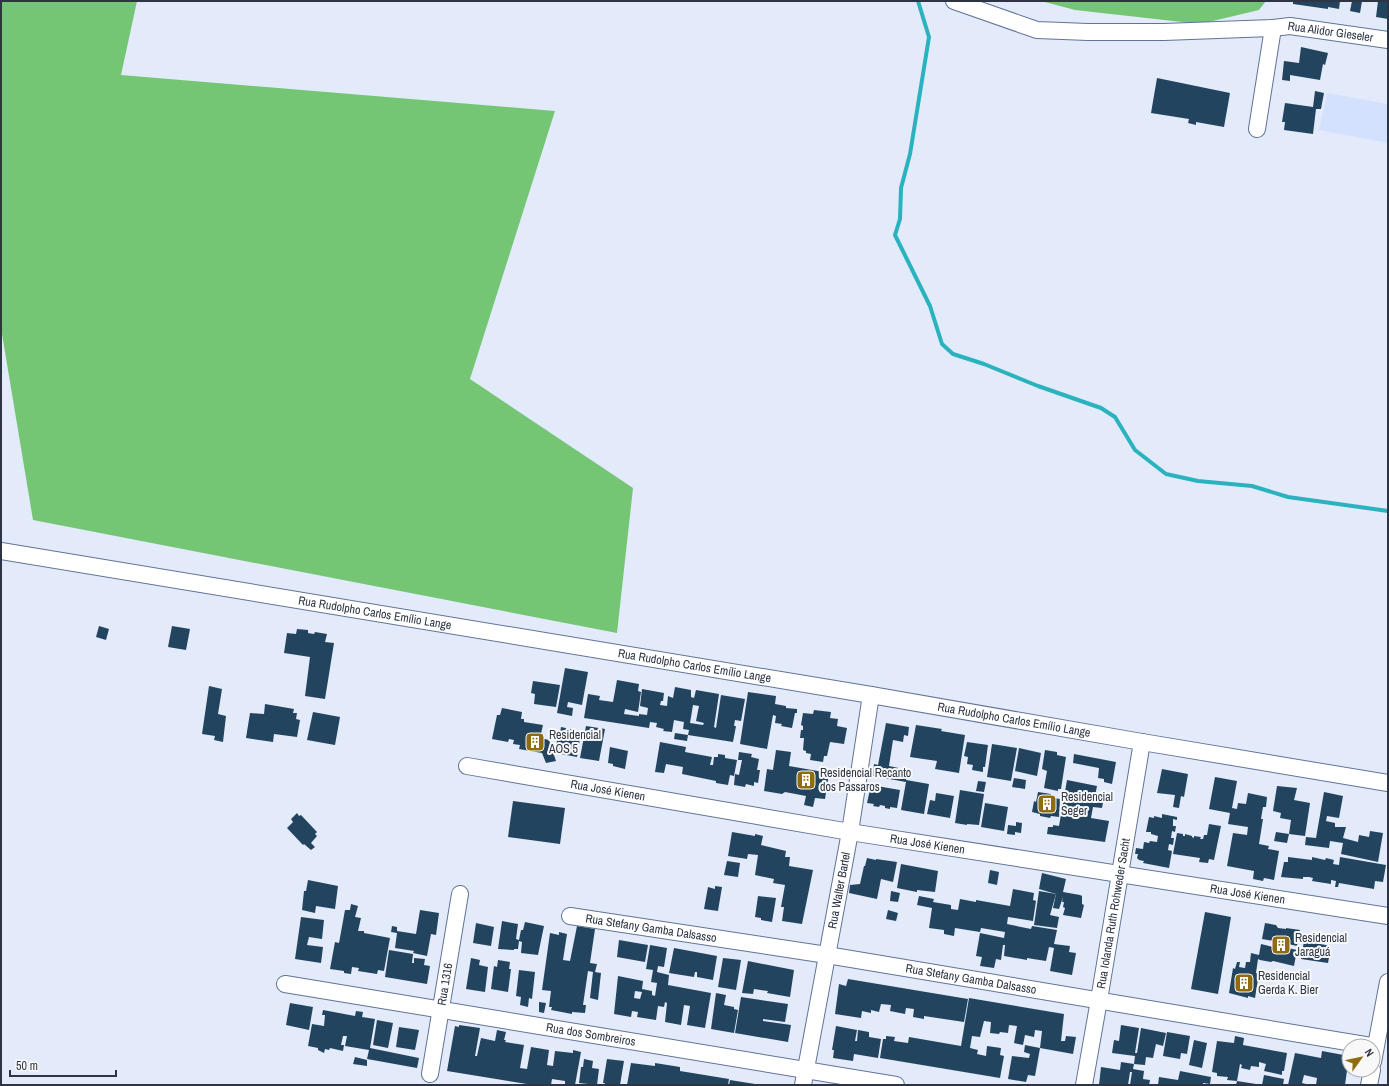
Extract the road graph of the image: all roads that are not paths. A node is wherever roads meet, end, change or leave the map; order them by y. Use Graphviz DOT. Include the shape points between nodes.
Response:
graph roads {
  1 [pos="954,1"];
  2 [pos="1273,28"];
  3 [pos="1388,40"];
  4 [pos="1257,129"];
  5 [pos="1,551"];
  6 [pos="871,695"];
  7 [pos="1142,742"];
  8 [pos="467,766"];
  9 [pos="1388,783"];
  10 [pos="850,832"];
  11 [pos="1119,875"];
  12 [pos="460,894"];
  13 [pos="570,916"];
  14 [pos="1388,916"];
  15 [pos="827,955"];
  16 [pos="1388,982"];
  17 [pos="285,984"];
  18 [pos="1099,1000"];
  19 [pos="441,1009"];
  20 [pos="1376,1038"];
  21 [pos="1341,1044"];
  22 [pos="430,1074"];
  23 [pos="804,1078"];
  24 [pos="896,1085"];
  25 [pos="1084,1085"];
  1 -- 2 [label="street, Rua Alidor Gieseler" via="1037,30 1164,32"];
  2 -- 3 [label="street, Rua Alidor Gieseler" via="1290,26"];
  2 -- 4 [label="street"];
  5 -- 6 [label="street, Rua Rudolpho Carlos Emílio Lange"];
  6 -- 7 [label="street, Rua Rudolpho Carlos Emílio Lange"];
  6 -- 10 [label="street, Rua Walter Bartel"];
  7 -- 9 [label="street, Rua Rudolpho Carlos Emílio Lange"];
  7 -- 11 [label="street, Rua Iolanda Ruth Rohweder Sacht"];
  8 -- 10 [label="street, Rua José Kienen"];
  10 -- 11 [label="street, Rua José Kienen"];
  10 -- 15 [label="street, Rua Walter Bartel"];
  11 -- 14 [label="street, Rua José Kienen"];
  11 -- 18 [label="street, Rua Iolanda Ruth Rohweder Sacht"];
  12 -- 19 [label="street, Rua 1316"];
  13 -- 15 [label="street, Rua Stefany Gamba Dalsasso"];
  15 -- 18 [label="street, Rua Stefany Gamba Dalsasso"];
  15 -- 23 [label="street, Rua Walter Bartel"];
  16 -- 20 [label="street"];
  17 -- 19 [label="street, Rua dos Sombreiros"];
  18 -- 21 [label="street, Rua Stefany Gamba Dalsasso"];
  18 -- 25 [label="street, Rua Iolanda Ruth Rohweder Sacht"];
  19 -- 22 [label="street, Rua 1316"];
  19 -- 23 [label="street, Rua dos Sombreiros"];
  23 -- 24 [label="street, Rua dos Sombreiros"];
}
